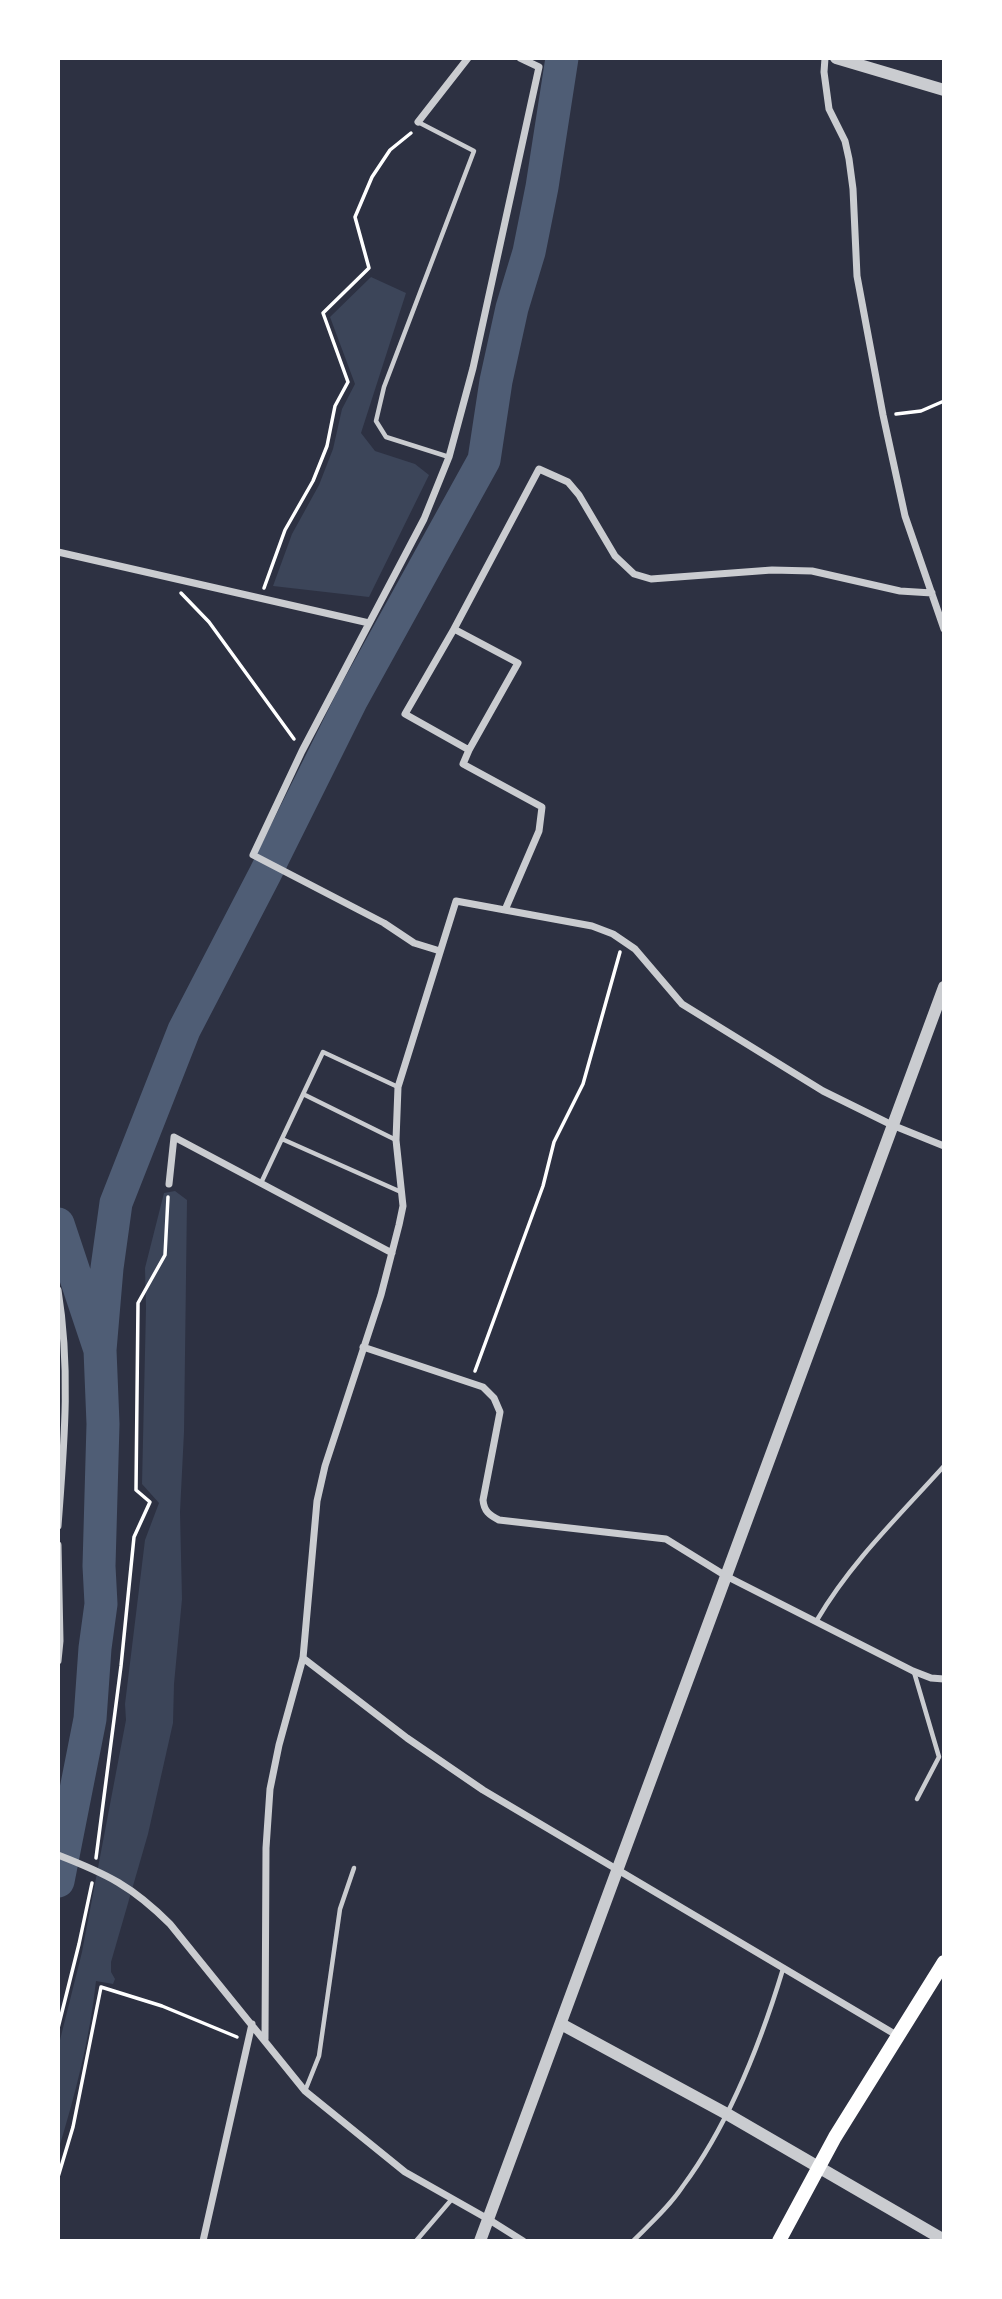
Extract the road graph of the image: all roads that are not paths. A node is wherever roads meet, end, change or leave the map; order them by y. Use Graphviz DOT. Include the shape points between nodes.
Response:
graph roads {
  1 [pos="468,58"];
  2 [pos="520,58"];
  3 [pos="825,58"];
  4 [pos="836,58"];
  5 [pos="944,90"];
  6 [pos="418,122"];
  7 [pos="449,457"];
  8 [pos="58,552"];
  9 [pos="932,593"];
  10 [pos="369,623"];
  11 [pos="454,629"];
  12 [pos="944,629"];
  13 [pos="468,750"];
  14 [pos="505,910"];
  15 [pos="440,951"];
  16 [pos="944,987"];
  17 [pos="398,1087"];
  18 [pos="303,1094"];
  19 [pos="892,1125"];
  20 [pos="282,1139"];
  21 [pos="396,1140"];
  22 [pos="944,1146"];
  23 [pos="169,1184"];
  24 [pos="261,1184"];
  25 [pos="401,1192"];
  26 [pos="392,1253"];
  27 [pos="58,1290"];
  28 [pos="363,1347"];
  29 [pos="944,1466"];
  30 [pos="58,1526"];
  31 [pos="58,1545"];
  32 [pos="726,1576"];
  33 [pos="817,1620"];
  34 [pos="303,1658"];
  35 [pos="58,1661"];
  36 [pos="914,1671"];
  37 [pos="944,1679"];
  38 [pos="916,1799"];
  39 [pos="58,1855"];
  40 [pos="354,1868"];
  41 [pos="616,1871"];
  42 [pos="944,1962"];
  43 [pos="783,1969"];
  44 [pos="253,2024"];
  45 [pos="561,2024"];
  46 [pos="899,2036"];
  47 [pos="265,2039"];
  48 [pos="305,2091"];
  49 [pos="727,2114"];
  50 [pos="819,2167"];
  51 [pos="452,2199"];
  52 [pos="488,2219"];
  53 [pos="944,2240"];
  54 [pos="203,2241"];
  55 [pos="416,2241"];
  56 [pos="480,2241"];
  57 [pos="523,2241"];
  58 [pos="633,2241"];
  59 [pos="779,2241"];
  1 -- 6 [label="street"];
  2 -- 7 [label="street" via="539,67"];
  3 -- 9 [label="street" via="829,109 849,159 857,276 883,415 905,516"];
  4 -- 5 [label="street"];
  6 -- 7 [label="lane" via="474,151 384,387 376,421 386,437"];
  7 -- 10 [label="street" via="424,519"];
  8 -- 10 [label="street"];
  9 -- 11 [label="street" via="900,591 812,571 651,579 634,574 615,556 568,482 539,469"];
  9 -- 12 [label="street"];
  10 -- 15 [label="street" via="253,855 414,943"];
  11 -- 13 [label="street" via="405,714"];
  11 -- 13 [label="street" via="518,663"];
  13 -- 14 [label="street" via="464,764 542,807 539,831"];
  14 -- 15 [label="street" via="456,901"];
  14 -- 19 [label="street" via="613,934 635,949 682,1004 823,1091"];
  15 -- 17 [label="street"];
  16 -- 19 [label="street"];
  17 -- 18 [label="lane" via="324,1052"];
  17 -- 21 [label="street"];
  18 -- 20 [label="lane"];
  18 -- 21 [label="lane"];
  19 -- 22 [label="street"];
  19 -- 32 [label="street"];
  20 -- 24 [label="lane"];
  20 -- 25 [label="lane"];
  21 -- 25 [label="street"];
  23 -- 24 [label="street" via="174,1137"];
  24 -- 26 [label="street"];
  25 -- 26 [label="street" via="403,1206"];
  26 -- 28 [label="street"];
  27 -- 30 [label="street" via="67,1382"];
  28 -- 32 [label="street" via="483,1387 494,1398 500,1412 483,1500 490,1516 666,1539"];
  28 -- 34 [label="street" via="317,1501"];
  29 -- 33 [label="lane" via="859,1559"];
  31 -- 35 [label="street"];
  32 -- 33 [label="street"];
  32 -- 41 [label="street"];
  33 -- 36 [label="street"];
  34 -- 41 [label="street" via="407,1738"];
  34 -- 47 [label="street" via="270,1789"];
  36 -- 37 [label="street"];
  36 -- 38 [label="lane" via="939,1757"];
  39 -- 44 [label="street" via="115,1879 145,1899"];
  40 -- 48 [label="lane" via="340,1909 319,2056"];
  41 -- 43 [label="street"];
  41 -- 45 [label="street"];
  42 -- 46 [label="main road"];
  43 -- 46 [label="street"];
  43 -- 49 [label="lane"];
  44 -- 47 [label="street"];
  44 -- 54 [label="street"];
  45 -- 49 [label="street"];
  45 -- 52 [label="street"];
  46 -- 50 [label="main road"];
  47 -- 48 [label="street"];
  48 -- 51 [label="street" via="405,2172"];
  49 -- 50 [label="street"];
  49 -- 58 [label="lane" via="684,2185"];
  50 -- 53 [label="street"];
  50 -- 59 [label="main road"];
  51 -- 52 [label="street"];
  51 -- 55 [label="lane"];
  52 -- 56 [label="street"];
  52 -- 57 [label="street"];
}
